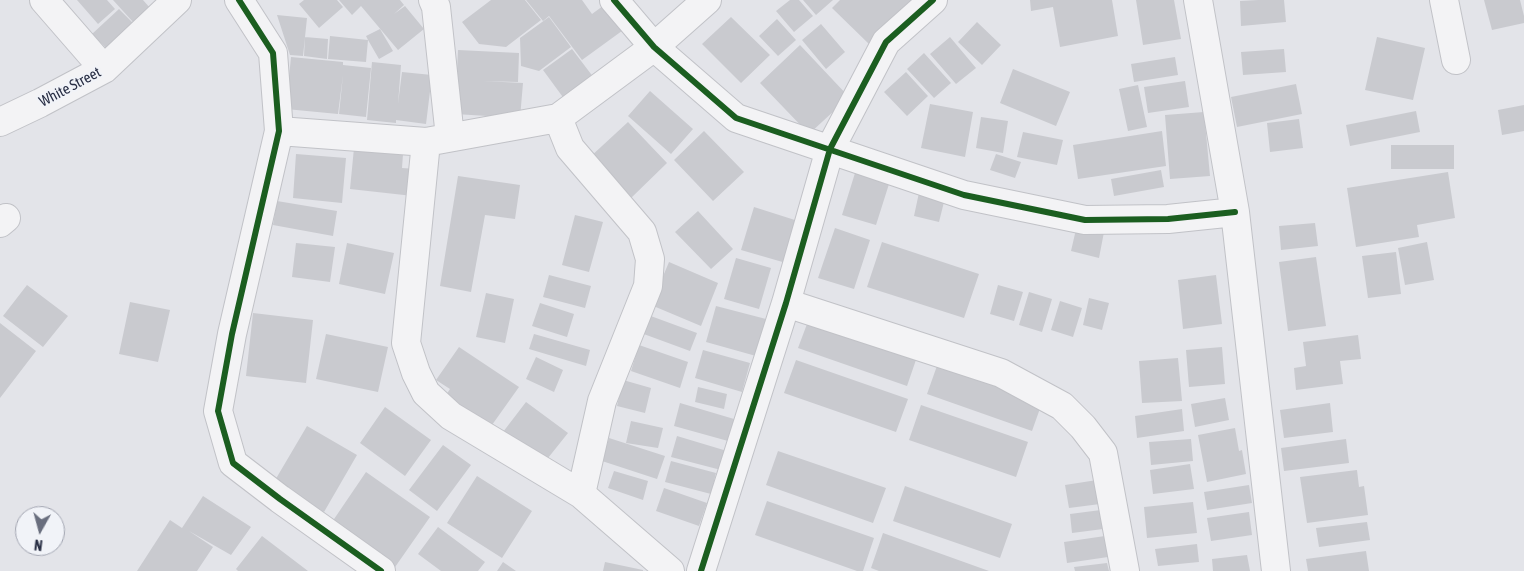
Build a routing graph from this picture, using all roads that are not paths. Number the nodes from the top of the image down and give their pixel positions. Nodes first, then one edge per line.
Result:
1 (44, 0) edge
2 (177, 0) edge
3 (239, 0) edge
4 (433, 0) edge
5 (614, 0) edge
6 (707, 0) edge
7 (934, 0) edge
8 (1198, 0) edge
9 (1444, 0) edge
10 (654, 47) junction
11 (1456, 60) dead end
12 (104, 70) junction
13 (558, 118) junction
14 (0, 122) edge
15 (279, 131) junction
16 (438, 140) junction
17 (830, 149) junction
18 (1235, 212) junction
19 (786, 303) junction
20 (581, 494) junction
21 (381, 571) edge
22 (670, 571) edge
23 (701, 571) edge
24 (1125, 571) edge
25 (1276, 571) edge

1 - 12 street
2 - 12 street, White Street
3 - 15 street
4 - 16 street
5 - 10 street
6 - 10 street
7 - 17 street
8 - 18 street
9 - 11 street
10 - 13 street
10 - 17 street
12 - 14 street, White Street
13 - 16 street
13 - 20 street
15 - 16 street
15 - 21 street
16 - 20 street
17 - 18 street
17 - 19 street
18 - 25 street
19 - 23 street
19 - 24 street
20 - 22 street

